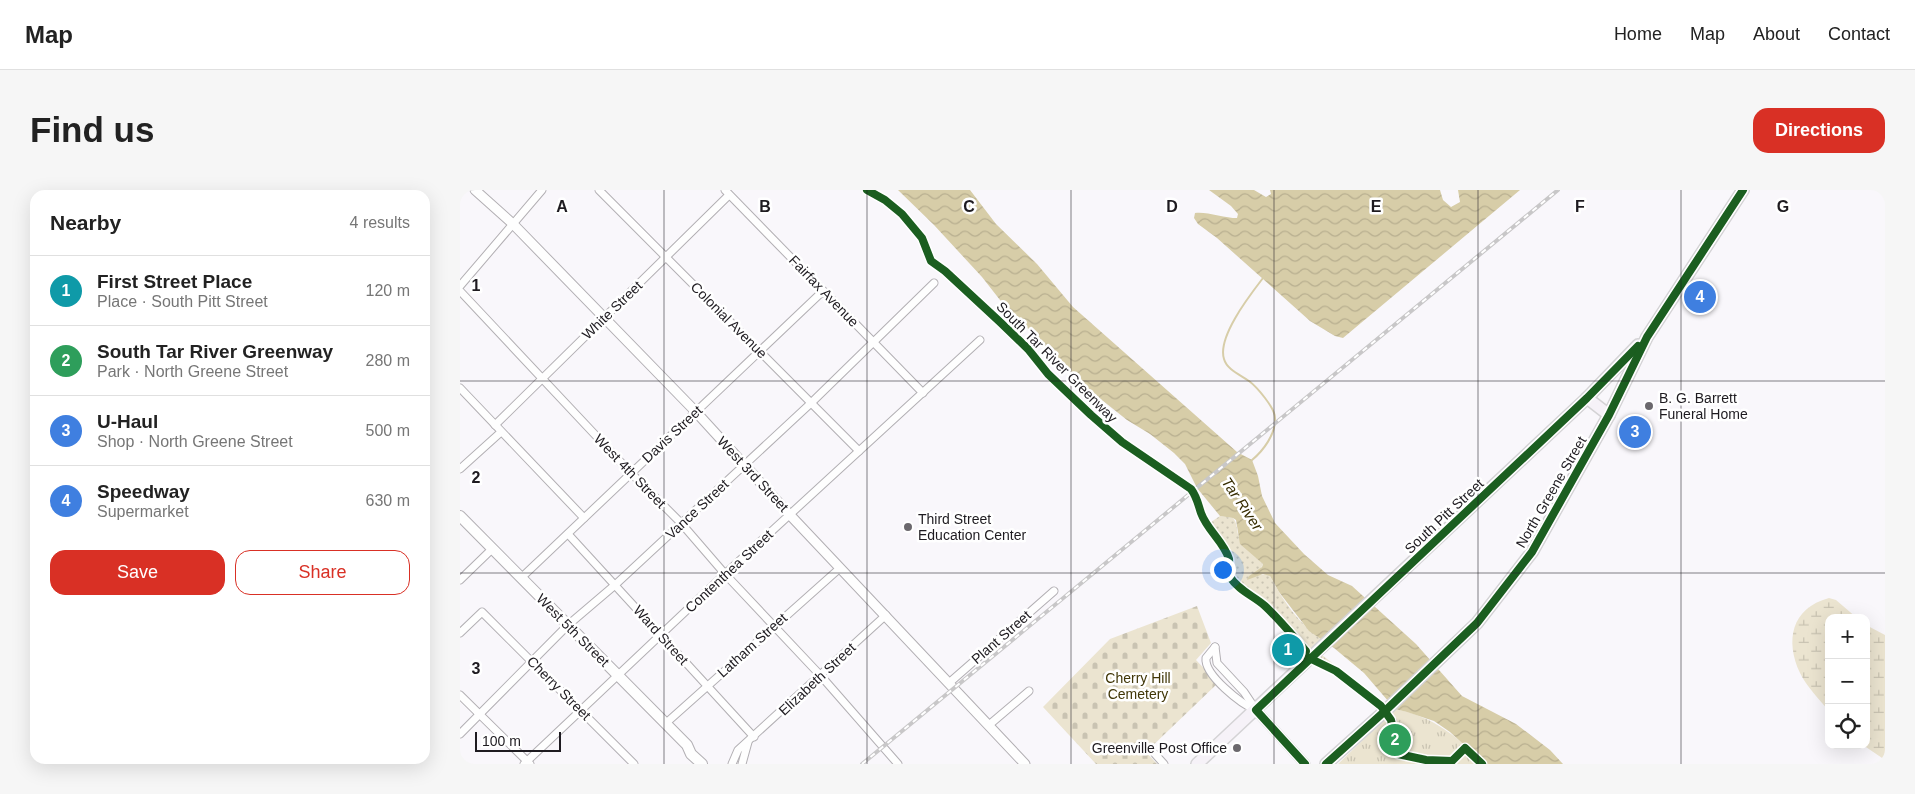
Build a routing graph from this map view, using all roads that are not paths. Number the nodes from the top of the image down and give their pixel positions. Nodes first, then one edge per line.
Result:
1 (475, 190) edge
2 (542, 190) edge
3 (599, 190) edge
4 (1743, 190) edge
5 (727, 192) edge
6 (513, 224) junction
7 (666, 258) junction
8 (934, 284) dead end
9 (460, 286) edge
10 (823, 290) junction
11 (460, 291) edge
12 (604, 318) junction
13 (1646, 337) junction
14 (980, 340) dead end
15 (874, 343) junction
16 (760, 351) junction
17 (542, 378) junction
18 (460, 388) edge
19 (923, 392) junction
20 (1587, 398) junction
21 (810, 404) junction
22 (696, 412) junction
23 (1609, 415) junction
24 (495, 425) junction
25 (501, 432) junction
26 (859, 451) junction
27 (744, 465) junction
28 (460, 469) edge
29 (631, 473) junction
30 (790, 515) junction
31 (460, 516) edge
32 (584, 518) junction
33 (680, 523) junction
34 (568, 534) junction
35 (492, 549) junction
36 (840, 568) junction
37 (725, 574) junction
38 (521, 578) junction
39 (460, 580) edge
40 (615, 585) junction
41 (1054, 591) dead end
42 (886, 615) junction
43 (568, 625) junction
44 (774, 626) junction
45 (460, 633) edge
46 (661, 634) junction
47 (532, 661) junction
48 (1206, 661) junction
49 (1217, 662) junction
50 (618, 675) junction
51 (821, 676) junction
52 (1235, 682) junction
53 (949, 683) junction
54 (707, 686) junction
55 (1228, 690) junction
56 (1029, 691) dead end
57 (460, 695) edge
58 (581, 709) junction
59 (1256, 710) junction
60 (480, 715) junction
61 (666, 724) junction
62 (989, 725) junction
63 (460, 734) edge
64 (751, 739) junction
65 (686, 745) junction
66 (1155, 754) dead end
67 (527, 763) edge
68 (634, 764) edge
69 (702, 764) edge
70 (710, 764) edge
71 (732, 764) edge
72 (742, 764) edge
73 (898, 764) edge
74 (1025, 764) edge
75 (1164, 764) edge
76 (1197, 764) edge
77 (1305, 764) edge
78 (1326, 764) edge

1 - 6 street, West 3rd Street
2 - 6 street
3 - 7 street, Colonial Avenue
4 - 13 main road, North Greene Street
5 - 7 street, White Street
5 - 10 street, Fairfax Avenue
6 - 9 street
6 - 12 street, West 3rd Street
7 - 12 street, White Street
7 - 16 street, Colonial Avenue
8 - 15 street, Vance Street
10 - 15 street, Fairfax Avenue
10 - 16 street, Davis Street
11 - 17 street, West 4th Street
12 - 17 street, White Street
12 - 22 street, West 3rd Street
13 - 20 main road, South Pitt Street
13 - 23 main road, North Greene Street
14 - 19 street, Contenthea Street
15 - 19 street, Fairfax Avenue
15 - 21 street, Vance Street
16 - 21 street, Colonial Avenue
16 - 22 street, Davis Street
17 - 24 street, White Street
17 - 29 street, West 4th Street
18 - 24 street
19 - 26 street, Contenthea Street
20 - 23 main road
20 - 59 main road, South Pitt Street
21 - 26 street, Colonial Avenue
21 - 27 street, Vance Street
22 - 27 street, West 3rd Street
22 - 29 street, Davis Street
23 - 78 main road, North Greene Street
24 - 25 street
25 - 28 street
25 - 32 street
26 - 30 street, Contenthea Street
27 - 30 street, West 3rd Street
27 - 33 street, Vance Street
29 - 32 street, Davis Street
29 - 33 street, West 4th Street
30 - 36 street, West 3rd Street
30 - 37 street, Contenthea Street
31 - 35 main road, West 5th Street
32 - 34 street, Davis Street
33 - 37 street, West 4th Street
33 - 40 street, Vance Street
34 - 38 street, Davis Street
34 - 40 street, Ward Street
35 - 38 main road, West 5th Street
35 - 39 street
36 - 42 street, West 3rd Street
36 - 44 street, Latham Street
37 - 44 street, West 4th Street
37 - 46 street, Contenthea Street
38 - 43 main road, West 5th Street
40 - 43 street, Vance Street
40 - 46 street, Ward Street
41 - 53 street, Plant Street
42 - 51 street, Elizabeth Street
42 - 53 street, West 3rd Street
43 - 47 street, Vance Street
43 - 50 main road, West 5th Street
44 - 51 street, West 4th Street
44 - 54 street, Latham Street
45 - 47 street, Cherry Street
46 - 50 street, Contenthea Street
46 - 54 street, Ward Street
47 - 58 street, Cherry Street
47 - 60 street, Vance Street
48 - 49 street
48 - 49 street
48 - 55 street
49 - 52 street
50 - 58 street, Contenthea Street
50 - 61 main road, West 5th Street
51 - 64 street, Elizabeth Street
51 - 73 street, West 4th Street
52 - 55 street
52 - 59 street
53 - 62 street, West 3rd Street
54 - 61 street, Latham Street
54 - 64 street, Ward Street
55 - 59 street
56 - 62 street
57 - 60 street
58 - 67 street, Contenthea Street
58 - 68 street, Cherry Street
59 - 76 main road, South Pitt Street
59 - 77 street
60 - 63 street, Vance Street
60 - 67 street
61 - 65 main road, West 5th Street
62 - 74 street, West 3rd Street
64 - 71 street, Elizabeth Street
64 - 72 street
65 - 69 main road, West 5th Street
65 - 70 main road, West 5th Street
66 - 75 street

